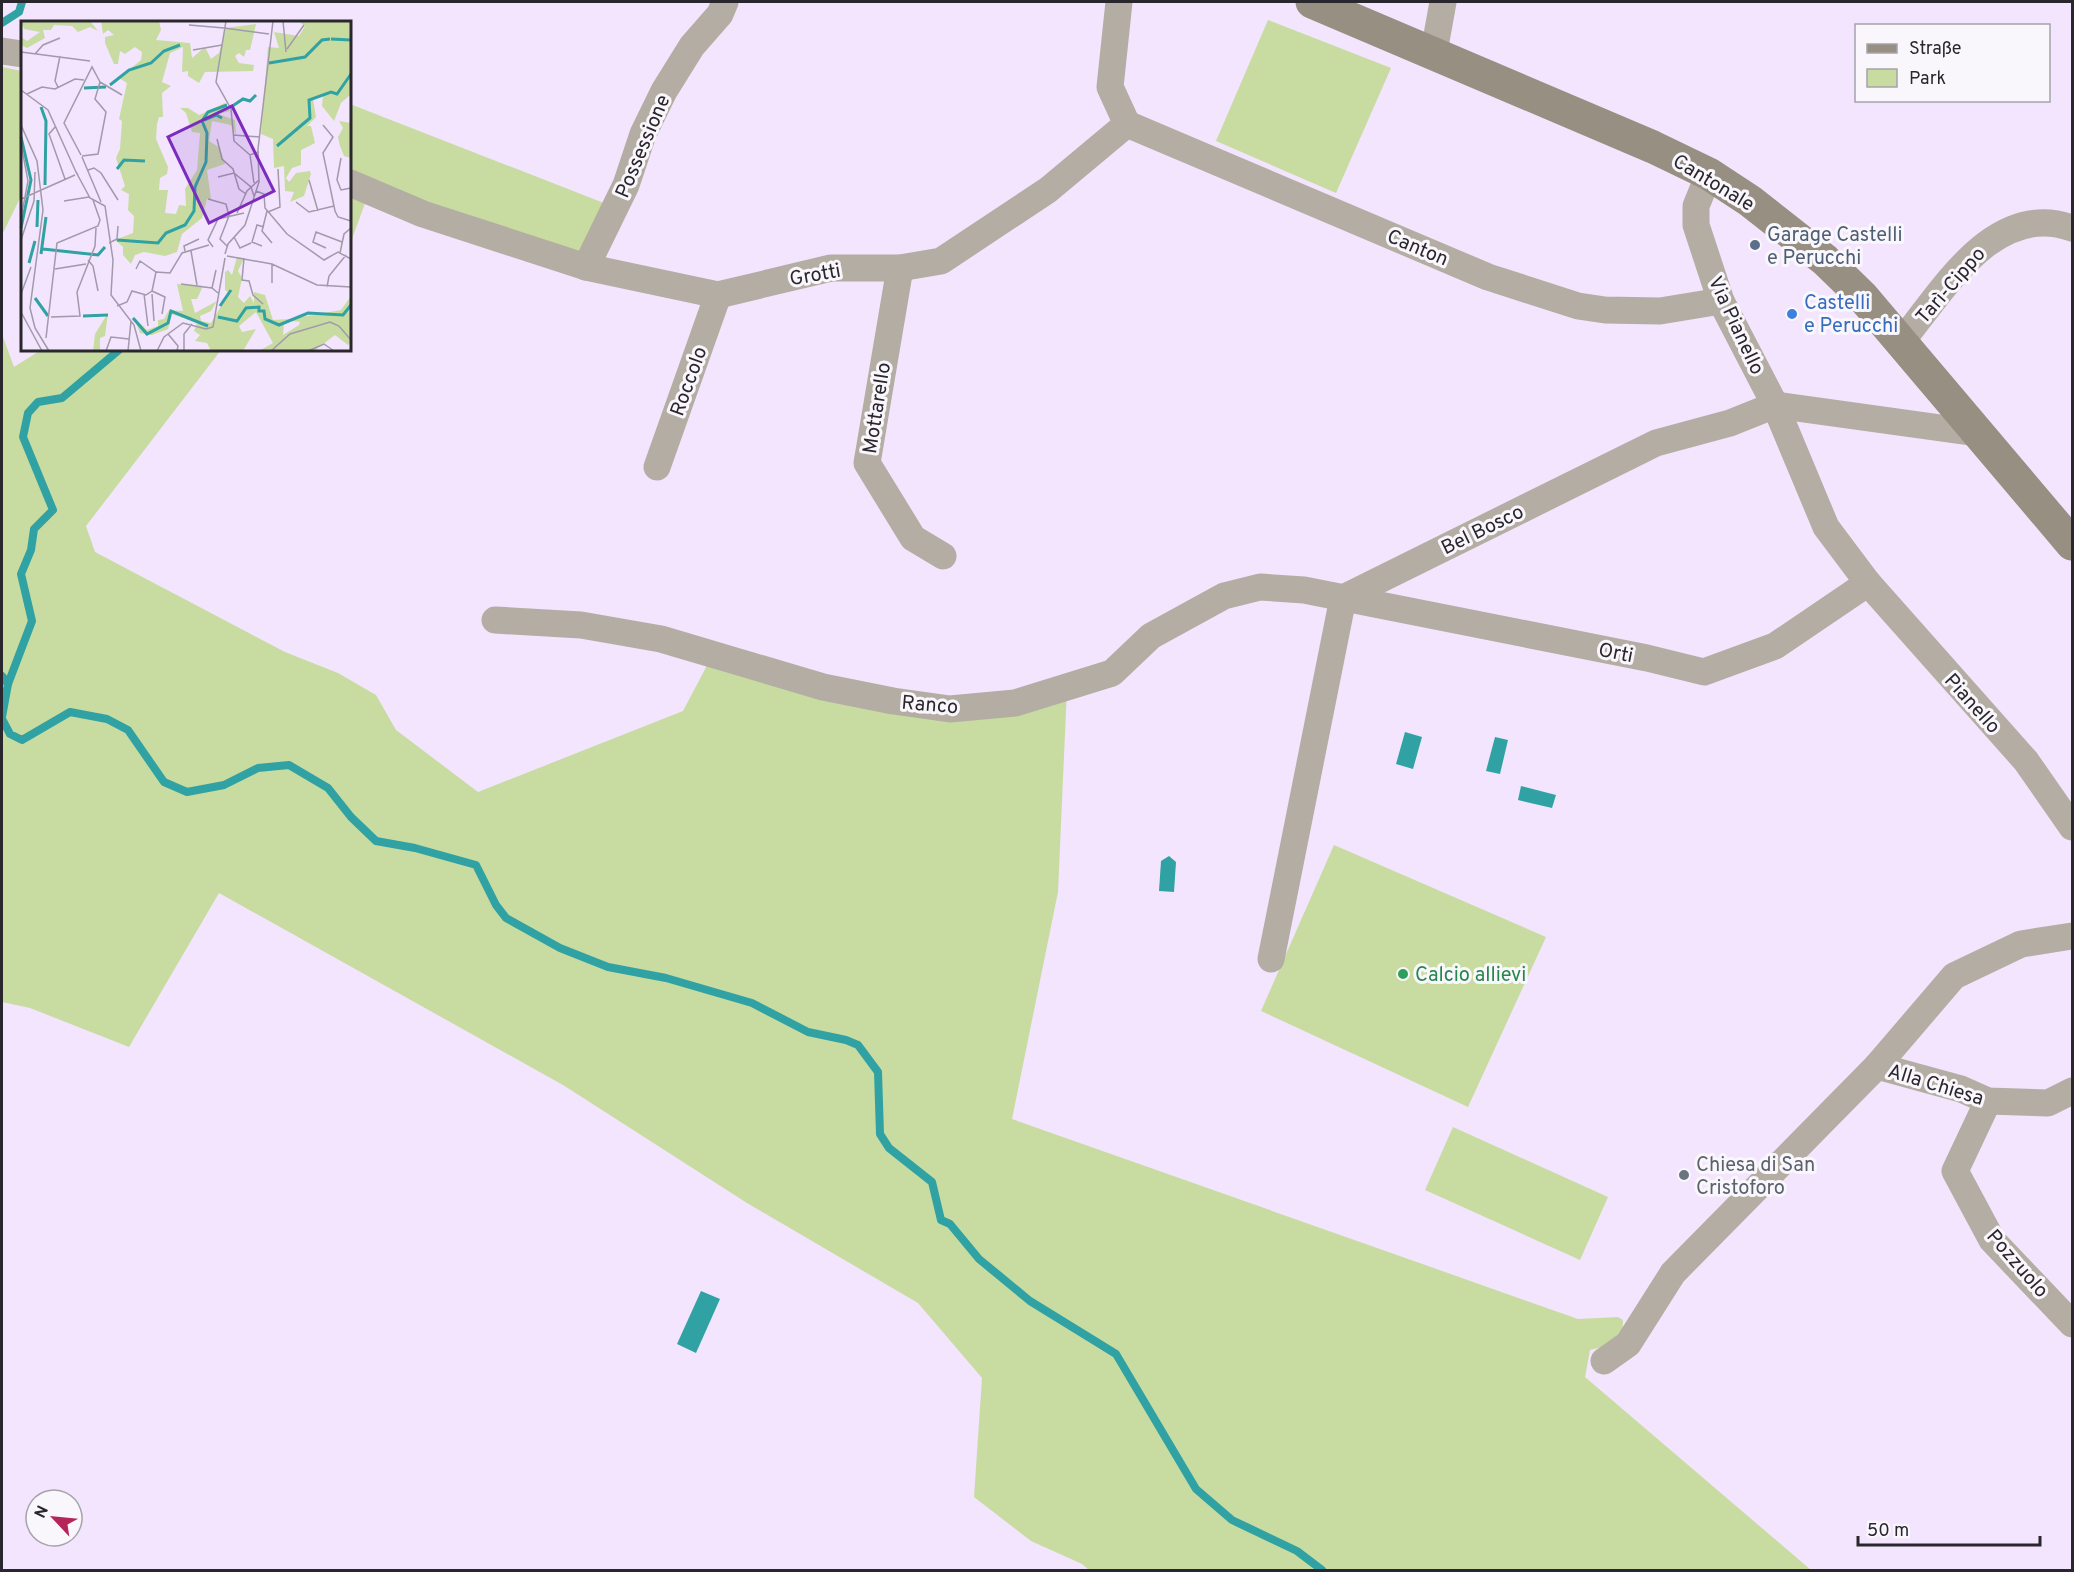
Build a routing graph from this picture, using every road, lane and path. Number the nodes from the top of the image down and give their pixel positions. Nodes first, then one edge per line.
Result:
1 (725, 2) edge
2 (1119, 2) edge
3 (1312, 2) edge
4 (1443, 2) edge
5 (2, 51) edge
6 (1434, 52) junction
7 (21, 54) edge
8 (1127, 124) junction
9 (1709, 174) junction
10 (351, 183) edge
11 (2073, 228) edge
12 (586, 267) junction
13 (900, 268) junction
14 (718, 295) junction
15 (1721, 301) junction
16 (1901, 342) junction
17 (1776, 405) junction
18 (1977, 433) junction
19 (657, 467) dead end
20 (2073, 544) edge
21 (943, 556) dead end
22 (1868, 583) junction
23 (1343, 598) junction
24 (495, 620) dead end
25 (2073, 827) edge
26 (2073, 936) edge
27 (1271, 959) dead end
28 (1876, 1066) junction
29 (2073, 1091) edge
30 (1988, 1101) junction
31 (2073, 1324) edge
32 (1604, 1361) dead end

1 - 12 street, Possessione
2 - 8 street
3 - 6 street, Cantonale
4 - 6 street
5 - 7 street
6 - 9 street, Cantonale
8 - 13 street, Grotti
8 - 15 street, Canton
9 - 15 street, Via Pianello
9 - 16 street, Cantonale
10 - 12 street, Grotti
11 - 16 street, Tarì-Cippo
12 - 14 street, Grotti
13 - 14 street, Grotti
13 - 21 street, Mottarello
14 - 19 street, Roccolo
15 - 17 street, Via Pianello
16 - 18 street, Cantonale
17 - 18 street, Bel Bosco
17 - 22 street, Via Pianello
17 - 23 street, Bel Bosco
18 - 20 street, Cantonale
22 - 23 street, Orti
22 - 25 street, Pianello
23 - 24 street, Ranco
23 - 27 street
26 - 28 street
28 - 30 street, Alla Chiesa
28 - 32 street, Alla Chiesa
29 - 30 street, Alla Chiesa
30 - 31 street, Pozzuolo

